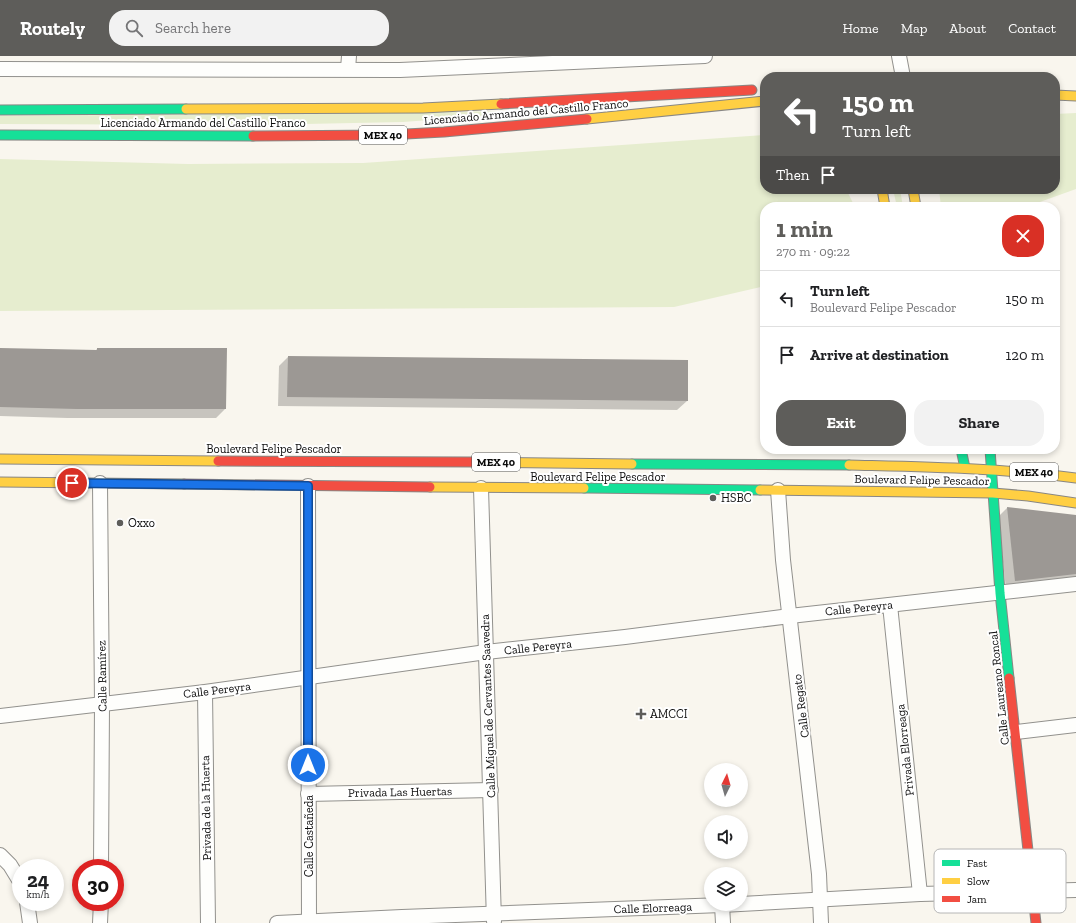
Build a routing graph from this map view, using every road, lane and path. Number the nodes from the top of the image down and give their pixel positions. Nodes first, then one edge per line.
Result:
1 (705, 56) edge
2 (899, 56) edge
3 (491, 60) edge
4 (349, 63) edge
5 (400, 63) edge
6 (0, 69) edge
7 (902, 72) edge
8 (759, 90) dead end
9 (1060, 95) edge
10 (1076, 96) edge
11 (760, 102) edge
12 (0, 110) edge
13 (0, 135) edge
14 (962, 454) edge
15 (990, 454) edge
16 (0, 459) edge
17 (115, 459) junction
18 (965, 468) junction
19 (992, 469) junction
20 (102, 477) junction
21 (1076, 478) edge
22 (0, 482) edge
23 (308, 486) junction
24 (481, 488) junction
25 (778, 490) junction
26 (993, 493) junction
27 (1076, 503) edge
28 (1076, 584) edge
29 (1000, 592) junction
30 (890, 605) junction
31 (790, 616) junction
32 (486, 652) junction
33 (308, 678) junction
34 (205, 692) junction
35 (102, 704) junction
36 (0, 716) edge
37 (1076, 725) edge
38 (1016, 732) junction
39 (491, 790) junction
40 (308, 794) junction
41 (1028, 849) edge
42 (0, 855) edge
43 (101, 859) edge
44 (12, 868) edge
45 (1066, 890) edge
46 (1076, 890) edge
47 (920, 894) junction
48 (934, 894) edge
49 (821, 899) junction
50 (748, 903) edge
51 (704, 906) edge
52 (28, 911) edge
53 (101, 911) edge
54 (722, 911) edge
55 (1035, 913) edge
56 (494, 918) edge
57 (402, 920) edge
58 (309, 922) edge
59 (30, 923) edge
60 (100, 923) edge
61 (208, 923) edge
62 (277, 923) edge
63 (723, 923) edge
64 (821, 923) edge
65 (1036, 923) edge

1 - 3 street
2 - 7 street
3 - 5 street
4 - 5 street
4 - 6 street
8 - 12 main road, Licenciado Armando del Castillo Franco
9 - 10 main road
11 - 13 main road, Licenciado Armando del Castillo Franco / MEX 40
14 - 18 main road
15 - 19 main road, Calle Laureano Roncal
16 - 17 main road, Boulevard Felipe Pescador / MEX 40
17 - 18 main road, Boulevard Felipe Pescador / MEX 40
17 - 20 main road
18 - 19 main road, Boulevard Felipe Pescador / MEX 40
19 - 21 main road, Boulevard Felipe Pescador / MEX 40
19 - 26 main road, Calle Laureano Roncal
20 - 22 main road, Boulevard Felipe Pescador / MEX 40
20 - 23 main road, Boulevard Felipe Pescador / MEX 40
20 - 35 street, Calle Ramírez
23 - 24 main road, Boulevard Felipe Pescador / MEX 40
23 - 33 street, Calle Castañeda
24 - 25 main road, Boulevard Felipe Pescador / MEX 40
24 - 32 street, Calle Miguel de Cervantes Saavedra
25 - 26 main road, Boulevard Felipe Pescador / MEX 40
25 - 31 street, Calle Regato
26 - 27 main road, Boulevard Felipe Pescador / MEX 40
26 - 29 main road, Calle Laureano Roncal
28 - 29 street, Calle Pereyra
29 - 30 street, Calle Pereyra
29 - 38 main road, Calle Laureano Roncal
30 - 31 street, Calle Pereyra
30 - 47 street, Privada Elorreaga
31 - 32 street, Calle Pereyra
31 - 49 street, Calle Regato
32 - 33 street, Calle Pereyra
32 - 39 street, Calle Miguel de Cervantes Saavedra
33 - 34 street, Calle Pereyra
33 - 40 street, Calle Castañeda
34 - 35 street, Calle Pereyra
34 - 61 street, Privada de la Huerta
35 - 36 street, Calle Pereyra
35 - 43 street, Calle Ramírez
37 - 38 street
38 - 41 main road, Calle Laureano Roncal
39 - 40 street, Privada Las Huertas
39 - 56 street, Calle Miguel de Cervantes Saavedra
40 - 58 street, Calle Castañeda
42 - 44 street
45 - 46 street, Calle Elorreaga
47 - 48 street, Calle Elorreaga
47 - 49 street, Calle Elorreaga
49 - 50 street, Calle Elorreaga
49 - 64 street, Calle Regato
51 - 56 street, Calle Elorreaga
52 - 59 street
53 - 60 street
54 - 63 street
55 - 65 main road, Calle Laureano Roncal
56 - 57 street, Calle Elorreaga
57 - 58 street, Calle Elorreaga
58 - 62 street, Calle Elorreaga

